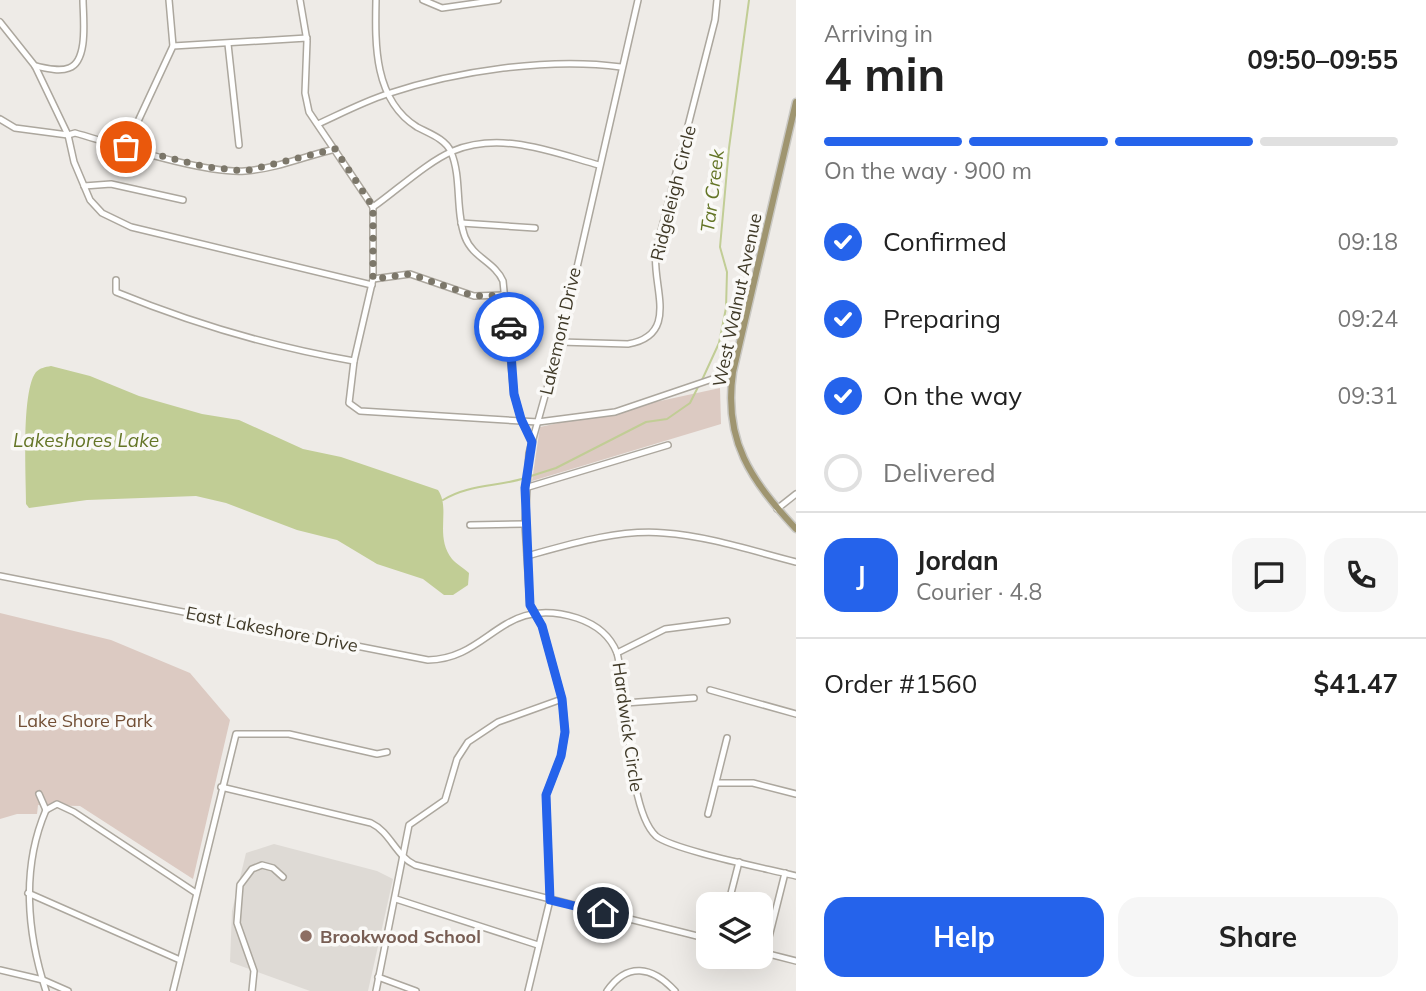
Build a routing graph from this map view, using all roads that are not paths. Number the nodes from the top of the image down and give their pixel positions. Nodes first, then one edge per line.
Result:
1 (83, 0) edge
2 (169, 0) edge
3 (300, 0) edge
4 (376, 0) edge
5 (423, 0) edge
6 (493, 0) edge
7 (638, 0) edge
8 (717, 0) edge
9 (0, 22) edge
10 (307, 38) junction
11 (228, 44) junction
12 (173, 46) junction
13 (35, 66) junction
14 (621, 67) junction
15 (386, 94) junction
16 (796, 102) edge
17 (795, 112) edge
18 (0, 119) edge
19 (318, 124) junction
20 (68, 135) junction
21 (239, 145) dead end
22 (126, 147) junction
23 (335, 149) junction
24 (451, 152) junction
25 (599, 164) junction
26 (84, 186) junction
27 (183, 200) dead end
28 (373, 207) junction
29 (461, 223) junction
30 (535, 228) dead end
31 (116, 280) dead end
32 (372, 282) junction
33 (504, 295) junction
34 (560, 342) junction
35 (354, 361) junction
36 (733, 372) junction
37 (521, 419) junction
38 (538, 422) junction
39 (532, 442) junction
40 (667, 445) dead end
41 (525, 488) junction
42 (796, 494) edge
43 (777, 509) junction
44 (526, 524) junction
45 (470, 526) dead end
46 (796, 529) edge
47 (527, 556) junction
48 (796, 562) edge
49 (0, 576) edge
50 (532, 612) junction
51 (727, 621) dead end
52 (617, 653) junction
53 (710, 690) dead end
54 (694, 698) dead end
55 (562, 699) junction
56 (625, 703) junction
57 (796, 714) edge
58 (727, 738) dead end
59 (387, 752) dead end
60 (717, 783) junction
61 (221, 787) junction
62 (39, 794) dead end
63 (796, 794) edge
64 (46, 810) junction
65 (708, 814) dead end
66 (401, 856) junction
67 (739, 862) junction
68 (785, 873) junction
69 (796, 876) edge
70 (283, 877) dead end
71 (731, 892) edge
72 (29, 893) junction
73 (196, 893) junction
74 (396, 899) junction
75 (550, 900) junction
76 (773, 916) edge
77 (696, 936) edge
78 (538, 945) junction
79 (773, 955) edge
80 (180, 960) junction
81 (796, 961) edge
82 (0, 970) edge
83 (378, 977) junction
84 (43, 980) junction
85 (46, 991) edge
86 (68, 991) edge
87 (173, 991) edge
88 (252, 991) edge
89 (376, 991) edge
90 (416, 991) edge
91 (528, 991) edge
92 (607, 991) edge
93 (675, 991) edge

1 - 13 street
2 - 12 street
3 - 10 street
4 - 15 street
5 - 6 street
7 - 14 street, Lakemont Drive
8 - 34 street, Ridgeleigh Circle
9 - 13 street
10 - 11 street
10 - 19 street
11 - 12 street
11 - 21 street
12 - 22 street
13 - 20 street
14 - 15 street
14 - 25 street, Lakemont Drive
15 - 19 street
15 - 24 street
16 - 17 main road, West Walnut Avenue
17 - 36 main road, West Walnut Avenue
18 - 20 street
19 - 23 street
20 - 22 street
20 - 26 street
22 - 23 street
23 - 28 street
24 - 25 street
24 - 28 street
24 - 29 street
25 - 34 street, Lakemont Drive
26 - 27 street
26 - 32 street
28 - 32 street
29 - 30 street
29 - 33 street
31 - 35 street
32 - 33 street
32 - 35 street
33 - 37 street
34 - 38 street, Lakemont Drive
35 - 37 street
36 - 38 street
36 - 43 main road, West Walnut Avenue
37 - 38 street
37 - 39 street
38 - 39 street, Lakemont Drive
39 - 41 street, Lakemont Drive
40 - 41 street
41 - 44 street, Lakemont Drive
42 - 43 street
43 - 46 main road, West Walnut Avenue
44 - 45 street
44 - 47 street, Lakemont Drive
47 - 48 street
47 - 50 street, Lakemont Drive
49 - 50 street, East Lakeshore Drive
50 - 52 street, Hardwick Circle
50 - 55 street, Lakemont Drive
51 - 52 street
52 - 56 street, Hardwick Circle
53 - 57 street
54 - 56 street
55 - 66 street
55 - 75 street, Lakemont Drive
56 - 67 street, Hardwick Circle
58 - 60 street
59 - 61 street
60 - 63 street
60 - 65 street
61 - 66 street
61 - 73 street
62 - 64 street
64 - 72 street
64 - 73 street
66 - 74 street
66 - 75 street
67 - 68 street, Hardwick Circle
67 - 71 street
68 - 69 street, Hardwick Circle
68 - 76 street
70 - 88 street
72 - 80 street
72 - 84 street
73 - 80 street
74 - 78 street
74 - 83 street
75 - 77 street
75 - 78 street, Lakemont Drive
78 - 91 street, Lakemont Drive
79 - 81 street
80 - 87 street
82 - 84 street
83 - 89 street
83 - 90 street
84 - 85 street
84 - 86 street
92 - 93 street

